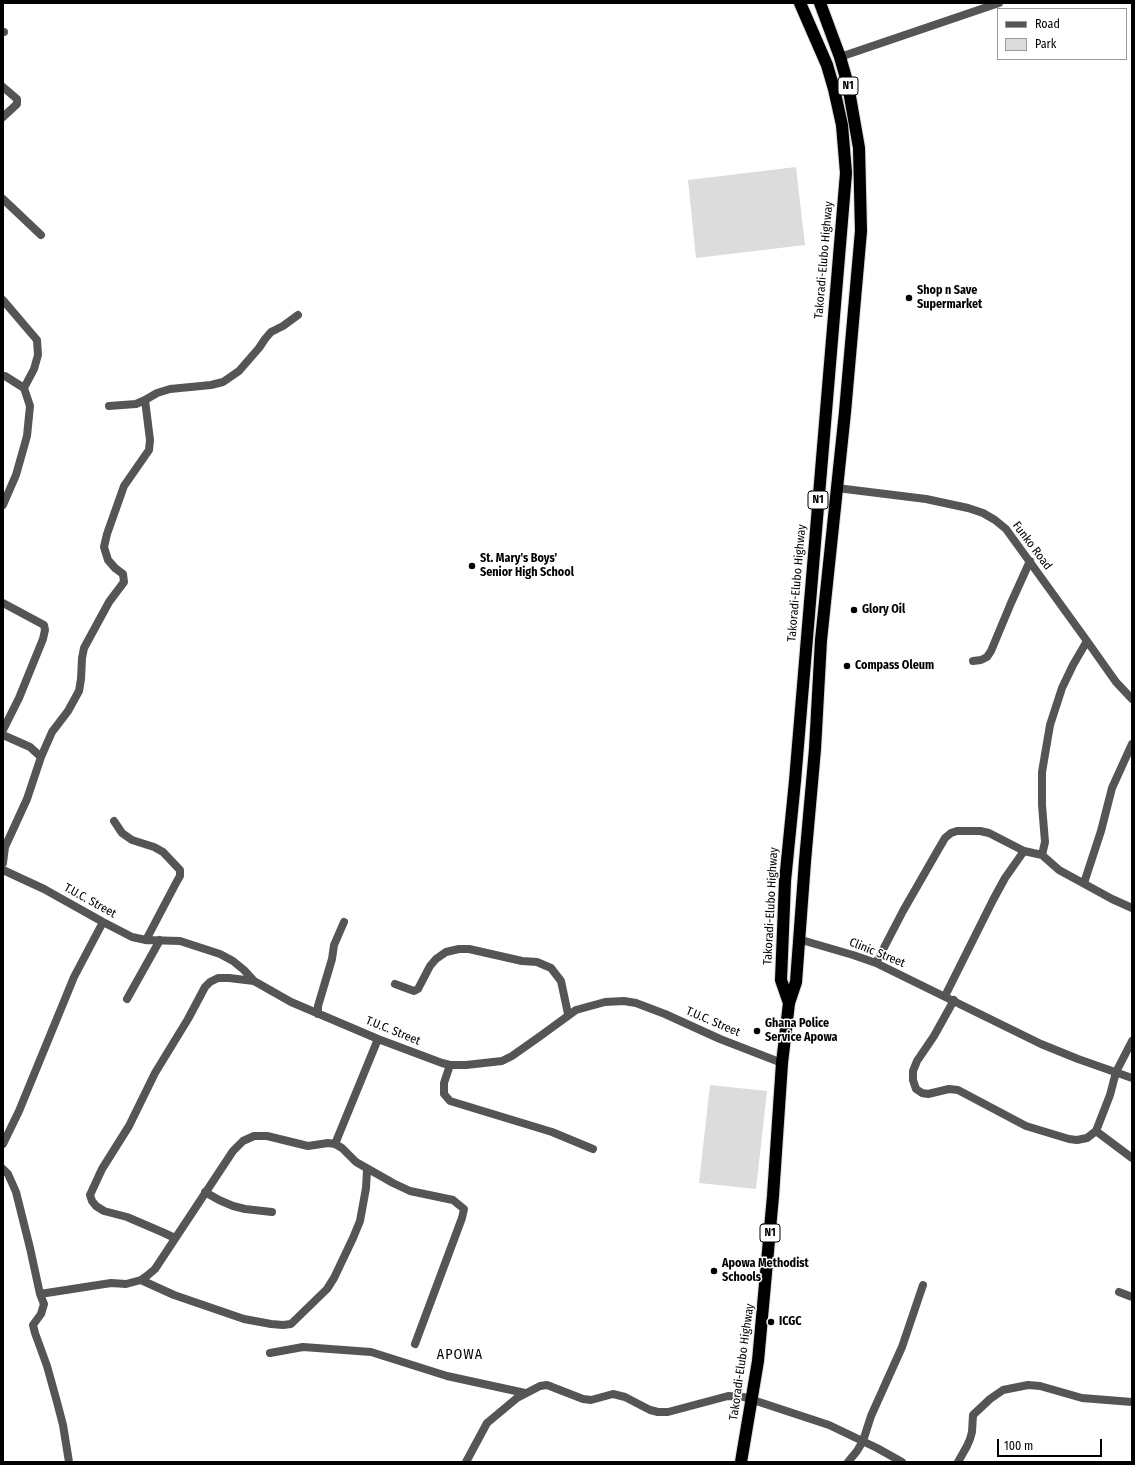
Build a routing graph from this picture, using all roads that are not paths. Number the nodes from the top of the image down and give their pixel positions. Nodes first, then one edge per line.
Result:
1 (800, 3) edge
2 (820, 3) edge
3 (1000, 3) edge
4 (840, 57) junction
5 (3, 87) edge
6 (3, 117) edge
7 (3, 199) edge
8 (41, 235) dead end
9 (3, 300) edge
10 (298, 315) dead end
11 (3, 376) edge
12 (24, 388) junction
13 (145, 400) junction
14 (109, 406) dead end
15 (837, 488) junction
16 (3, 505) edge
17 (1030, 562) junction
18 (3, 603) edge
19 (1088, 641) junction
20 (973, 661) dead end
21 (1132, 699) edge
22 (3, 730) edge
23 (3, 735) edge
24 (1132, 744) edge
25 (41, 757) junction
26 (114, 821) dead end
27 (4, 847) edge
28 (1024, 851) junction
29 (1042, 855) junction
30 (3, 863) edge
31 (3, 870) edge
32 (1084, 883) junction
33 (1132, 908) edge
34 (103, 922) junction
35 (344, 922) dead end
36 (798, 939) junction
37 (146, 940) junction
38 (160, 940) junction
39 (876, 964) junction
40 (254, 981) junction
41 (395, 984) dead end
42 (945, 996) junction
43 (127, 999) dead end
44 (954, 1000) junction
45 (789, 1003) junction
46 (318, 1014) junction
47 (568, 1014) junction
48 (378, 1039) junction
49 (1132, 1041) edge
50 (782, 1063) junction
51 (450, 1065) junction
52 (1116, 1072) junction
53 (1132, 1078) edge
54 (1096, 1131) junction
55 (3, 1144) edge
56 (335, 1144) junction
57 (593, 1149) dead end
58 (1132, 1158) edge
59 (3, 1169) edge
60 (368, 1170) junction
61 (205, 1192) junction
62 (272, 1212) dead end
63 (175, 1238) junction
64 (141, 1280) junction
65 (923, 1285) dead end
66 (1119, 1292) dead end
67 (40, 1294) junction
68 (1132, 1297) edge
69 (414, 1344) dead end
70 (270, 1353) dead end
71 (525, 1393) junction
72 (752, 1400) junction
73 (1132, 1402) edge
74 (863, 1440) junction
75 (69, 1462) edge
76 (466, 1462) edge
77 (741, 1462) edge
78 (848, 1462) edge
79 (902, 1462) edge
80 (958, 1462) edge

1 - 45 highway, Takoradi-Elubo Highway / N1
2 - 4 highway, Takoradi-Elubo Highway / N1
3 - 4 street
4 - 15 highway, Takoradi-Elubo Highway / N1
5 - 6 street
7 - 8 street
9 - 12 street
10 - 13 street
11 - 12 street
12 - 16 street
13 - 14 street
13 - 25 street
15 - 17 street, Funko Road
15 - 36 highway, Takoradi-Elubo Highway / N1
17 - 19 street, Funko Road
17 - 20 street
18 - 22 street
19 - 21 street, Funko Road
19 - 29 street
23 - 25 street
24 - 32 street
25 - 27 street
26 - 37 street
27 - 30 street
28 - 29 street
28 - 39 street
28 - 42 street
29 - 32 street
31 - 34 street, T.U.C. Street
32 - 33 street
34 - 37 street, T.U.C. Street
34 - 55 street
35 - 46 street
36 - 39 street, Clinic Street
36 - 45 highway, Takoradi-Elubo Highway / N1
37 - 38 street, T.U.C. Street
38 - 40 street, T.U.C. Street
38 - 43 street
39 - 42 street, Clinic Street
40 - 46 street, T.U.C. Street
40 - 63 street
41 - 47 street
42 - 44 street, Clinic Street
44 - 52 street, Clinic Street
44 - 54 street
45 - 50 highway, Takoradi-Elubo Highway / N1
46 - 48 street, T.U.C. Street
47 - 50 street, T.U.C. Street
47 - 51 street, T.U.C. Street
48 - 51 street, T.U.C. Street
48 - 56 street
49 - 52 street
50 - 72 highway, Takoradi-Elubo Highway / N1
51 - 57 street
52 - 53 street, Clinic Street
52 - 54 street
54 - 58 street
56 - 60 street
56 - 61 street
59 - 67 street
60 - 64 street
60 - 69 street
61 - 62 street
61 - 63 street
63 - 64 street
64 - 67 street
65 - 74 street
66 - 68 street
67 - 75 street
70 - 71 street
71 - 72 street
71 - 76 street
72 - 74 street
72 - 77 highway, Takoradi-Elubo Highway / N1
73 - 80 street
74 - 78 street
74 - 79 street

